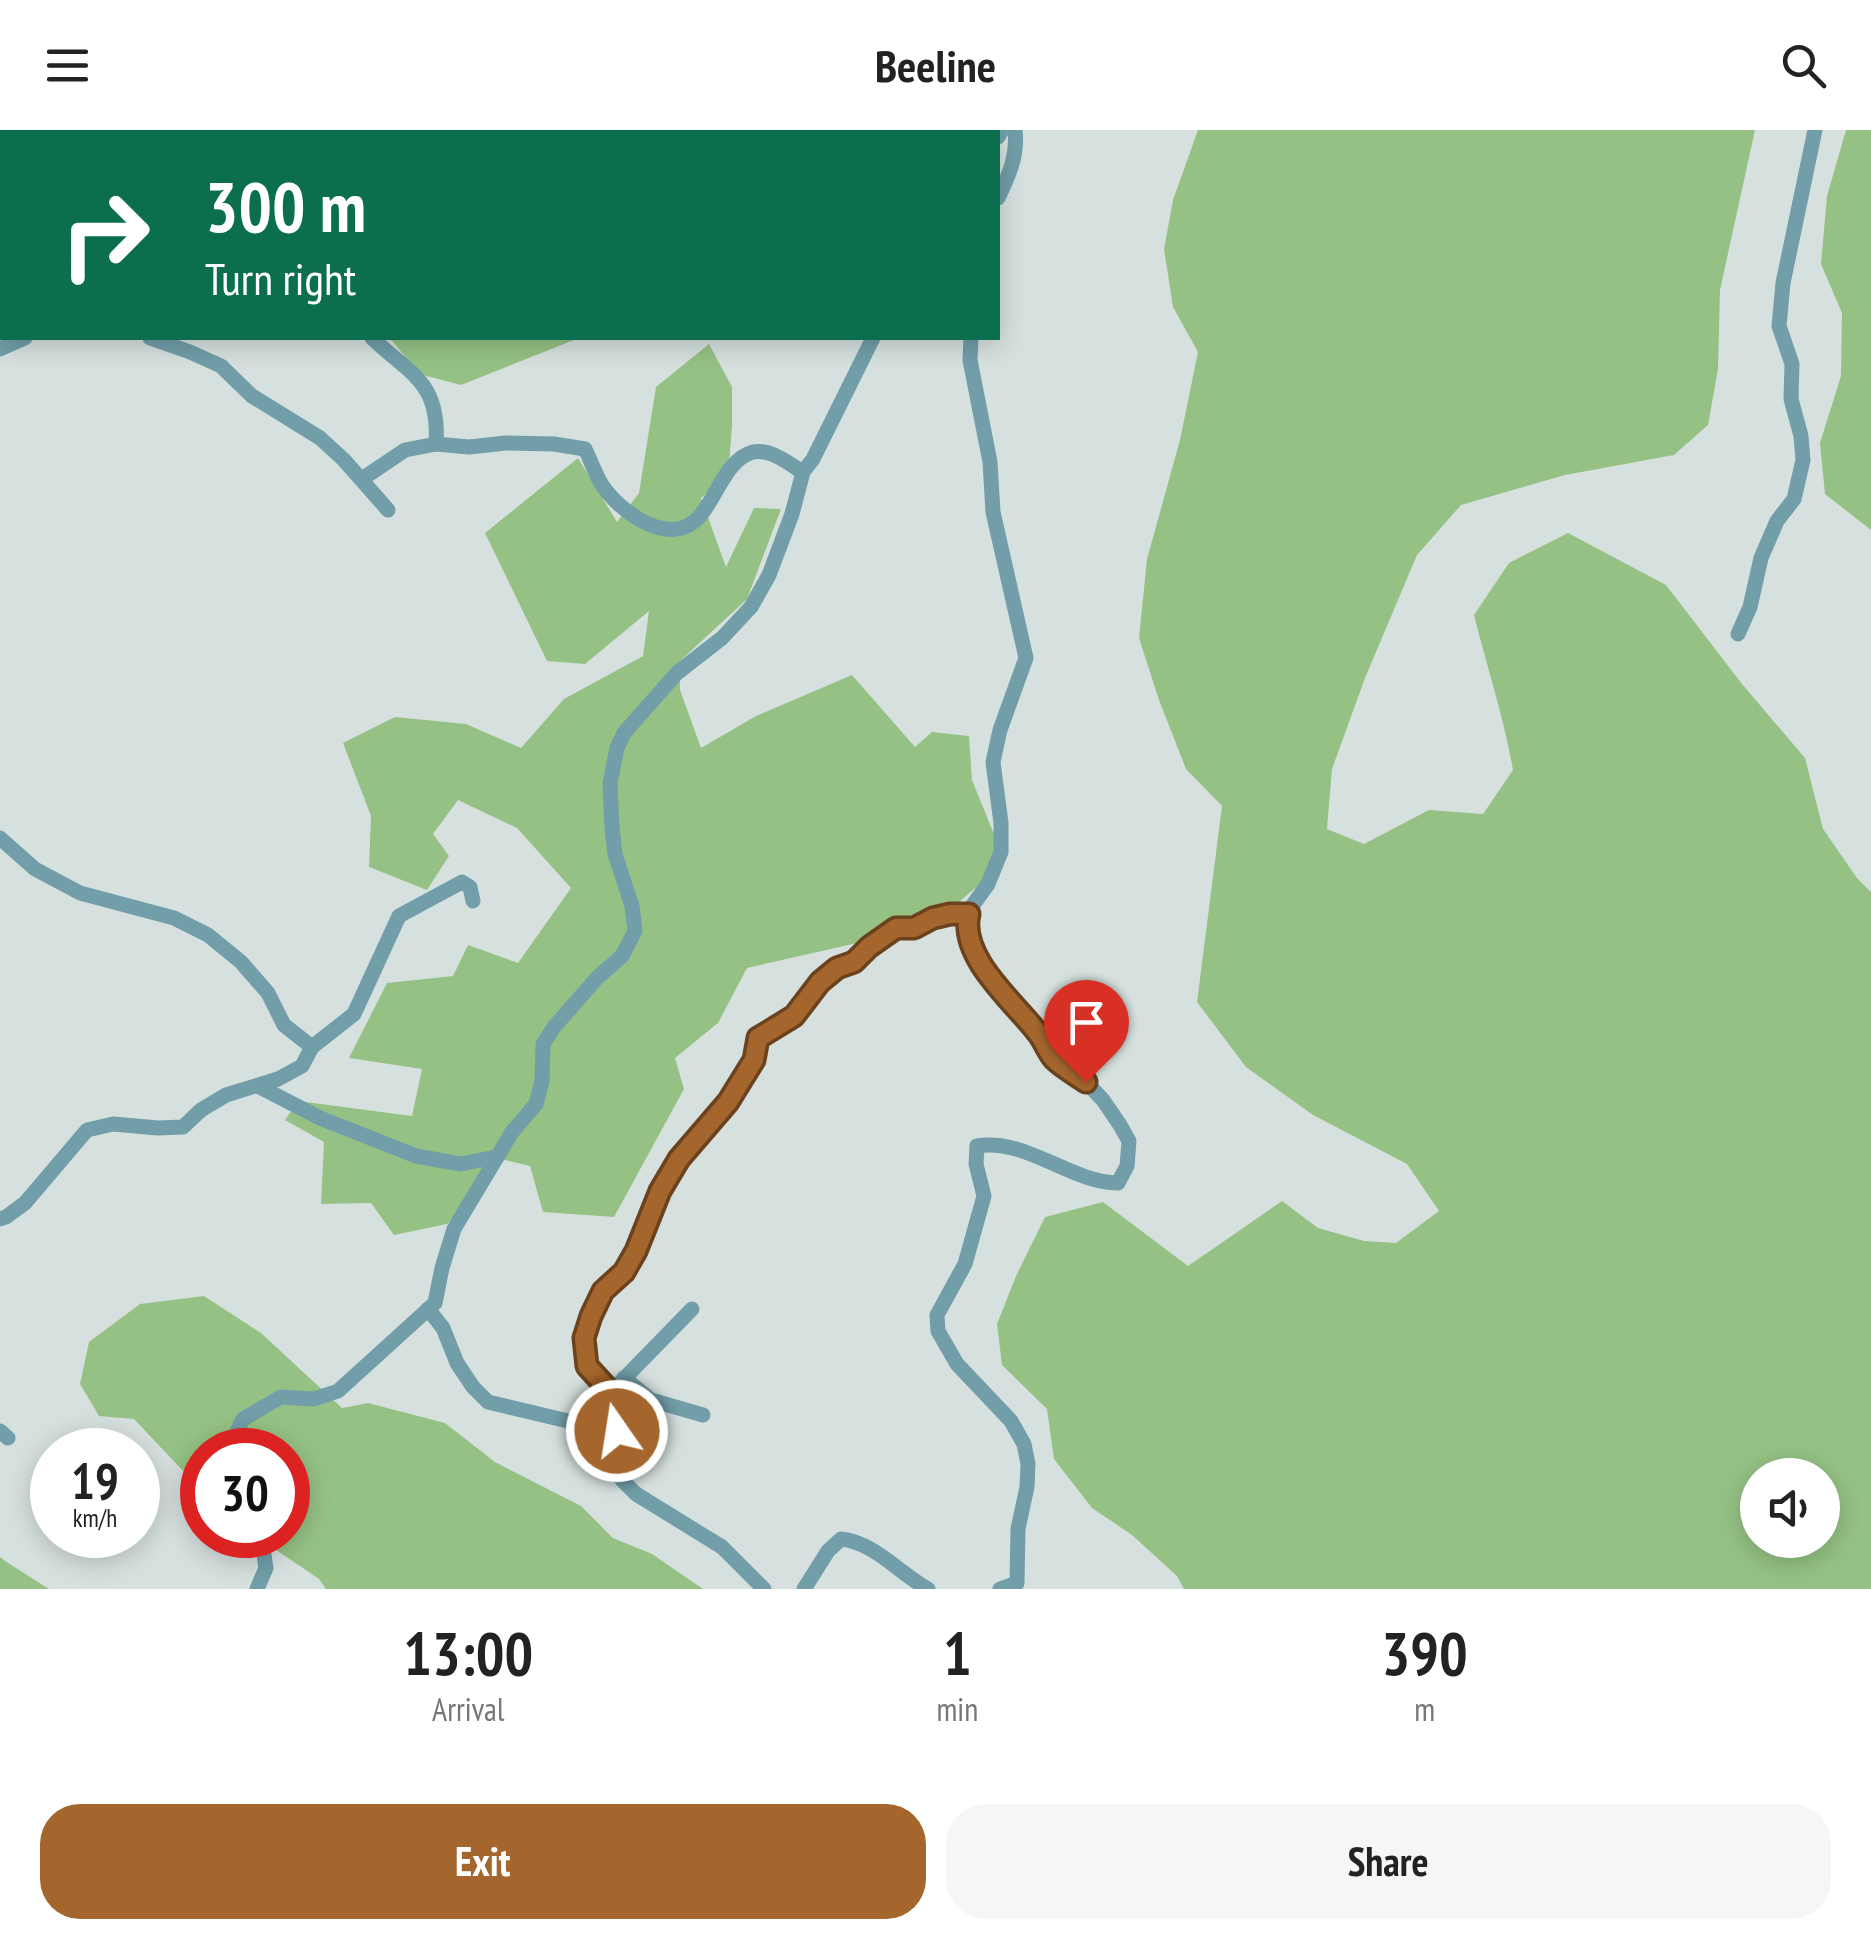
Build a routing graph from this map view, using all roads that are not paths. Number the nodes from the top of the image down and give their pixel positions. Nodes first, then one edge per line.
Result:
1 (1015, 130) edge
2 (1815, 130) edge
3 (1000, 194) edge
4 (156, 340) edge
5 (374, 340) edge
6 (872, 340) edge
7 (971, 340) edge
8 (436, 444) junction
9 (803, 472) junction
10 (362, 478) junction
11 (388, 510) dead end
12 (1738, 634) dead end
13 (0, 838) edge
14 (473, 901) dead end
15 (969, 914) junction
16 (312, 1047) junction
17 (258, 1086) junction
18 (496, 1157) junction
19 (0, 1218) edge
20 (428, 1308) junction
21 (692, 1309) dead end
22 (624, 1378) junction
23 (611, 1392) junction
24 (703, 1415) dead end
25 (239, 1428) edge
26 (605, 1442) junction
27 (264, 1558) edge
28 (257, 1589) edge
29 (764, 1589) edge
30 (804, 1589) edge
31 (928, 1589) edge
32 (1000, 1589) edge

1 - 3 street
2 - 12 street
4 - 10 street
5 - 8 street
6 - 9 street
7 - 15 street
8 - 9 street
8 - 10 street
9 - 18 street
10 - 11 street
13 - 16 street
14 - 16 street
15 - 23 street
15 - 32 street
16 - 17 street
17 - 18 street
17 - 19 street
18 - 20 street
20 - 25 street
20 - 26 street
21 - 22 street
22 - 23 street
22 - 24 street
23 - 26 street
26 - 29 street
27 - 28 street
30 - 31 street

